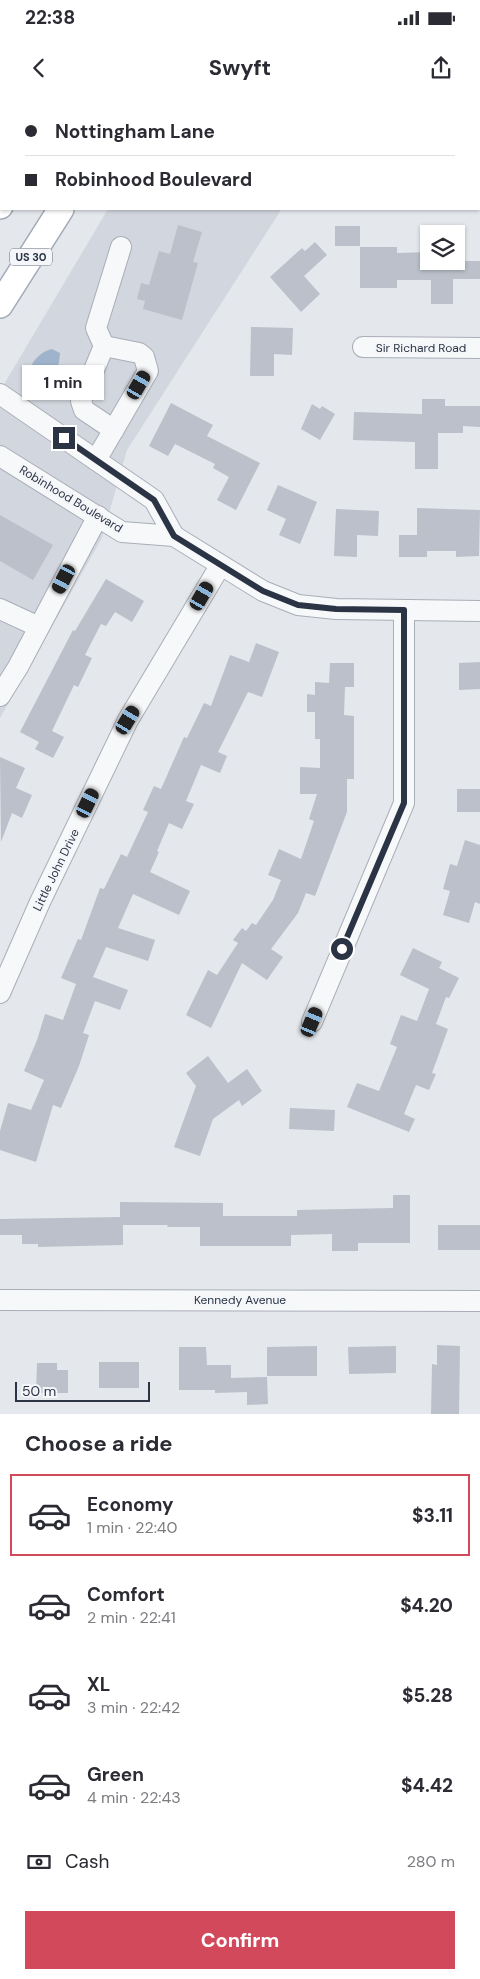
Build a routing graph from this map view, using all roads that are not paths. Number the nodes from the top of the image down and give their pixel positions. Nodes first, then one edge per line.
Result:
1 (60, 210) edge
2 (121, 247) dead end
3 (0, 305) edge
4 (104, 346) junction
5 (363, 347) dead end
6 (480, 348) edge
7 (0, 394) edge
8 (114, 430) junction
9 (0, 456) edge
10 (96, 460) junction
11 (98, 516) junction
12 (174, 536) junction
13 (220, 566) junction
14 (0, 609) edge
15 (404, 610) junction
16 (480, 611) edge
17 (39, 627) junction
18 (3, 683) edge
19 (0, 993) edge
20 (312, 1022) dead end
21 (0, 1300) edge
22 (480, 1301) edge

1 - 3 main road, US 30
2 - 4 street
4 - 8 street
4 - 8 street
5 - 6 street, Sir Richard Road
7 - 10 street, Robinhood Boulevard
8 - 10 street
9 - 11 street, Robinhood Boulevard
10 - 12 street, Robinhood Boulevard
11 - 12 street, Robinhood Boulevard
11 - 17 street
12 - 13 street, Robinhood Boulevard
13 - 15 street, Robinhood Boulevard
13 - 19 street, Little John Drive
14 - 17 street
15 - 16 street, Robinhood Boulevard
15 - 20 street
17 - 18 street
21 - 22 street, Kennedy Avenue

